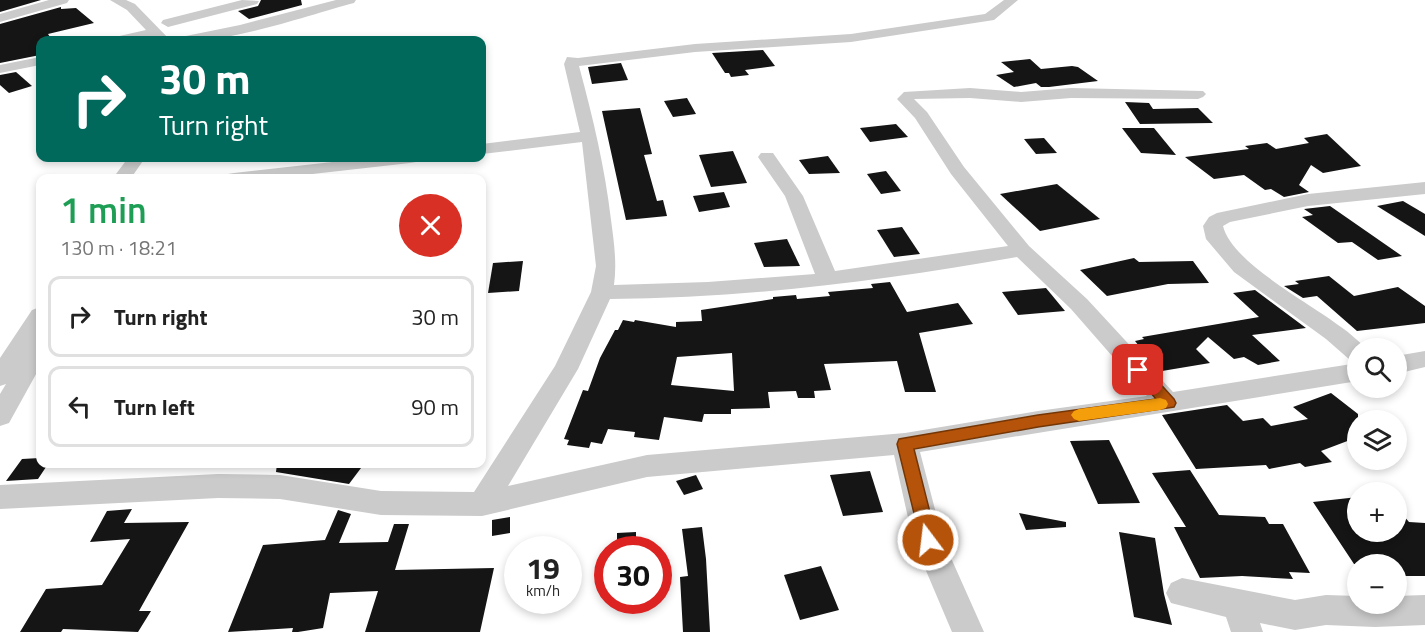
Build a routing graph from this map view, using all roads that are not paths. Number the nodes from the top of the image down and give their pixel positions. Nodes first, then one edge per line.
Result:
1 (63, 0) edge
2 (116, 0) edge
3 (138, 0) edge
4 (252, 0) edge
5 (350, 0) edge
6 (1012, 0) edge
7 (0, 18) edge
8 (280, 19) junction
9 (162, 32) edge
10 (141, 36) edge
11 (204, 36) edge
12 (36, 62) edge
13 (0, 69) edge
14 (1198, 93) dead end
15 (589, 136) junction
16 (486, 149) edge
17 (767, 158) dead end
18 (375, 162) edge
19 (269, 174) edge
20 (1425, 189) edge
21 (1022, 250) junction
22 (828, 280) junction
23 (602, 292) junction
24 (36, 328) edge
25 (1347, 344) edge
26 (36, 353) edge
27 (1425, 359) edge
28 (1407, 363) edge
29 (1347, 374) edge
30 (21, 376) edge
31 (1168, 403) junction
32 (0, 416) edge
33 (905, 444) junction
34 (0, 497) edge
35 (482, 504) junction
36 (1182, 593) dead end
37 (1425, 610) edge
38 (1242, 618) edge
39 (1298, 623) edge
40 (968, 632) edge

1 - 7 street
2 - 9 street
3 - 9 street
4 - 8 street
4 - 9 street
5 - 8 street
6 - 15 street
8 - 11 street
9 - 10 street
12 - 13 street
14 - 21 street
15 - 16 street
15 - 23 street
17 - 22 street
18 - 19 street
20 - 25 street
21 - 22 street
21 - 31 street
22 - 23 street
23 - 35 street
24 - 30 street
26 - 30 street
27 - 28 street
29 - 31 street
30 - 32 street
31 - 33 street
33 - 35 street
33 - 40 street
34 - 35 street
36 - 38 street
37 - 39 street
38 - 39 street

